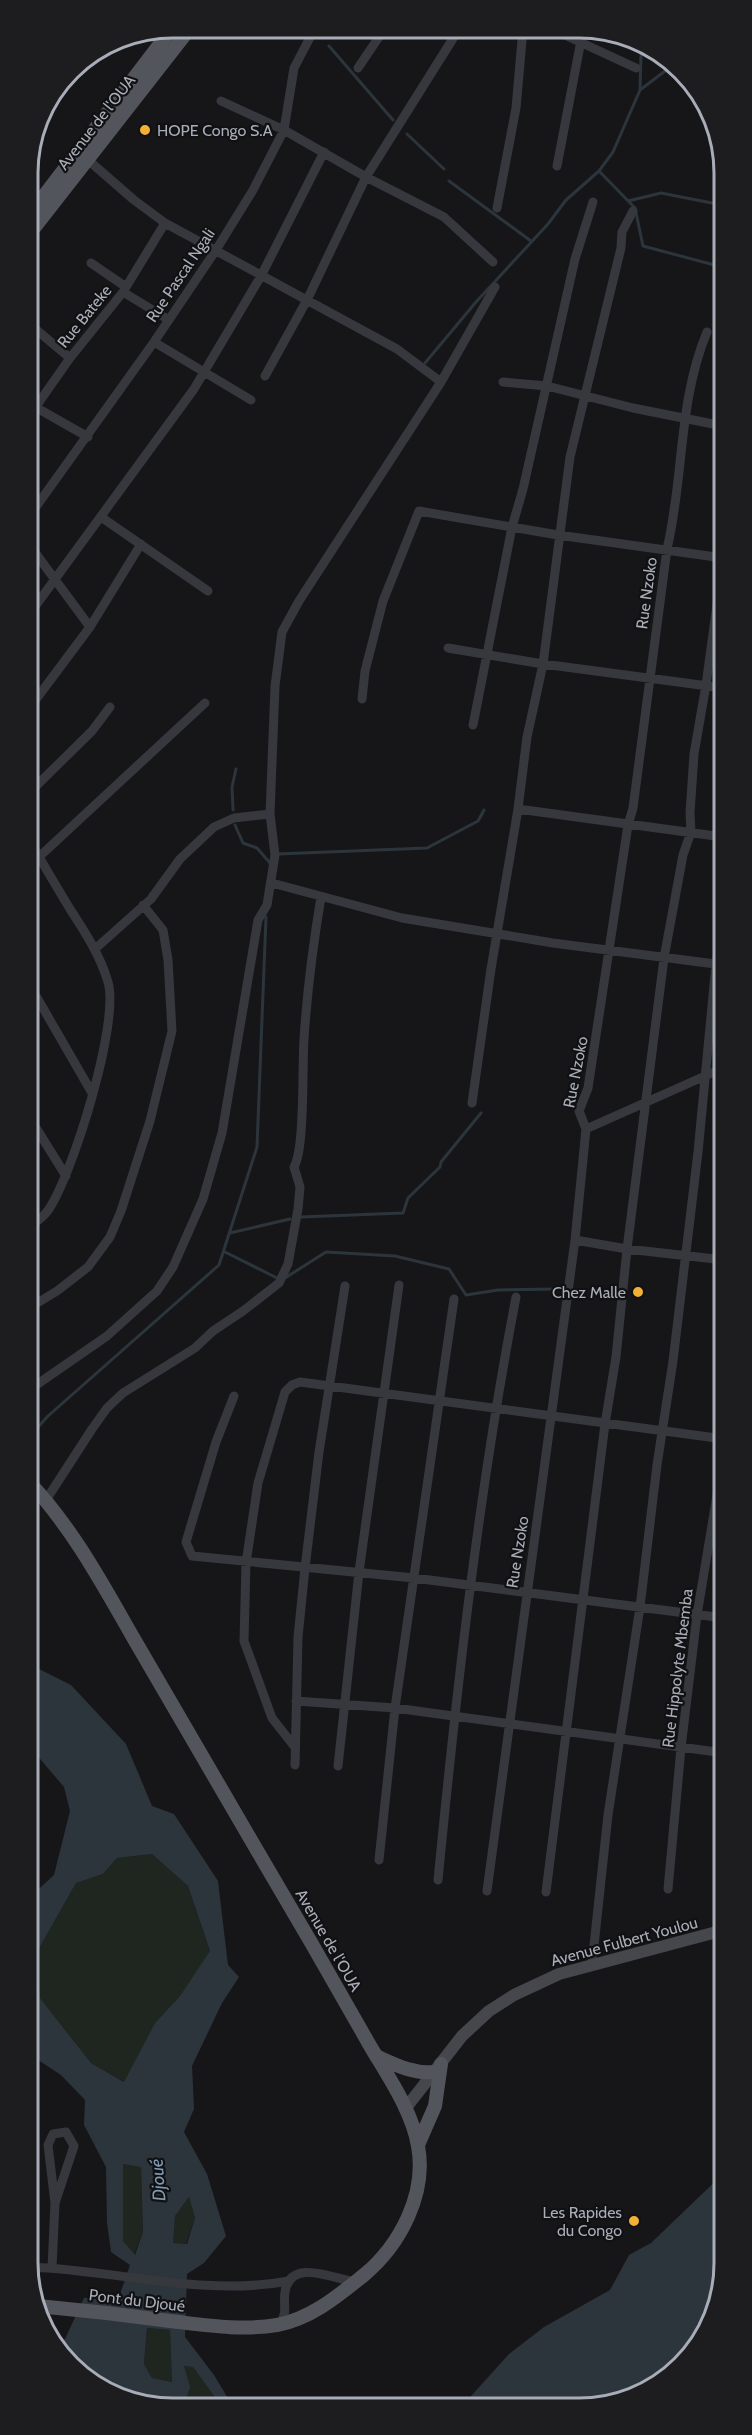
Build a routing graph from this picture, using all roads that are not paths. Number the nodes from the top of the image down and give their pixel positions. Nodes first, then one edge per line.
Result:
1 (165, 38) edge
2 (182, 38) edge
3 (310, 38) edge
4 (378, 38) edge
5 (453, 38) edge
6 (523, 38) edge
7 (571, 38) edge
8 (582, 38) edge
9 (581, 43) junction
10 (358, 68) dead end
11 (636, 68) dead end
12 (220, 101) dead end
13 (284, 130) junction
14 (324, 152) junction
15 (88, 160) junction
16 (557, 166) dead end
17 (366, 177) junction
18 (593, 202) dead end
19 (38, 204) edge
20 (497, 208) dead end
21 (633, 212) dead end
22 (38, 223) edge
23 (165, 223) junction
24 (216, 250) junction
25 (493, 262) dead end
26 (91, 263) dead end
27 (261, 276) junction
28 (495, 287) dead end
29 (125, 290) junction
30 (307, 300) junction
31 (169, 320) junction
32 (38, 331) edge
33 (707, 332) dead end
34 (154, 342) junction
35 (70, 358) junction
36 (204, 372) junction
37 (265, 376) dead end
38 (441, 382) junction
39 (503, 382) dead end
40 (547, 386) junction
41 (583, 397) junction
42 (40, 400) joint
43 (251, 400) dead end
44 (38, 405) edge
45 (38, 409) edge
46 (686, 419) junction
47 (714, 424) edge
48 (88, 437) junction
49 (38, 504) edge
50 (101, 517) junction
51 (512, 527) junction
52 (558, 535) junction
53 (141, 544) junction
54 (667, 549) junction
55 (38, 556) edge
56 (714, 557) edge
57 (56, 579) junction
58 (208, 591) dead end
59 (38, 603) edge
60 (714, 626) edge
61 (90, 627) junction
62 (448, 648) dead end
63 (487, 655) junction
64 (543, 664) junction
65 (650, 678) junction
66 (706, 685) junction
67 (714, 686) edge
68 (38, 697) edge
69 (362, 699) dead end
70 (205, 703) dead end
71 (110, 707) dead end
72 (473, 725) dead end
73 (38, 784) edge
74 (518, 809) junction
75 (270, 814) junction
76 (628, 825) junction
77 (692, 832) junction
78 (714, 836) edge
79 (39, 856) joint
80 (272, 883) junction
81 (321, 897) junction
82 (143, 905) junction
83 (498, 934) junction
84 (95, 949) junction
85 (610, 950) junction
86 (664, 958) junction
87 (714, 963) edge
88 (38, 999) edge
89 (714, 1012) edge
90 (714, 1072) edge
91 (706, 1075) junction
92 (92, 1093) junction
93 (647, 1102) junction
94 (472, 1103) dead end
95 (586, 1129) junction
96 (38, 1131) edge
97 (66, 1176) junction
98 (38, 1219) edge
99 (575, 1240) junction
100 (627, 1249) junction
101 (685, 1256) junction
102 (714, 1259) edge
103 (399, 1285) dead end
104 (345, 1286) dead end
105 (516, 1297) dead end
106 (454, 1299) dead end
107 (38, 1302) edge
108 (38, 1384) edge
109 (330, 1386) junction
110 (384, 1394) junction
111 (234, 1395) dead end
112 (439, 1401) junction
113 (494, 1409) junction
114 (551, 1416) junction
115 (605, 1424) junction
116 (663, 1431) junction
117 (714, 1438) edge
118 (38, 1492) edge
119 (46, 1500) junction
120 (714, 1515) edge
121 (246, 1563) junction
122 (305, 1568) junction
123 (359, 1572) junction
124 (414, 1578) junction
125 (469, 1586) junction
126 (526, 1592) junction
127 (584, 1600) junction
128 (640, 1607) junction
129 (698, 1615) junction
130 (714, 1617) edge
131 (296, 1701) junction
132 (345, 1704) junction
133 (395, 1708) junction
134 (454, 1717) junction
135 (510, 1724) junction
136 (566, 1732) junction
137 (621, 1739) junction
138 (294, 1746) junction
139 (681, 1748) junction
140 (714, 1752) edge
141 (295, 1765) dead end
142 (338, 1766) dead end
143 (379, 1860) dead end
144 (438, 1880) dead end
145 (668, 1889) dead end
146 (487, 1892) dead end
147 (546, 1892) dead end
148 (714, 1933) edge
149 (592, 1964) junction
150 (376, 2056) junction
151 (438, 2068) junction
152 (405, 2109) junction
153 (418, 2145) junction
154 (55, 2204) junction
155 (38, 2267) edge
156 (52, 2268) junction
157 (289, 2281) junction
158 (355, 2282) junction
159 (45, 2307) edge
160 (200, 2324) joint
161 (280, 2325) junction

1 - 19 main road, Avenue de l'OUA
2 - 15 main road, Avenue de l'OUA
3 - 13 street, Rue Pascal Ngali
4 - 10 street
5 - 17 street
6 - 20 street
7 - 9 street
8 - 9 street
9 - 11 street
9 - 16 street
12 - 13 street
13 - 14 street
13 - 24 street, Rue Pascal Ngali
14 - 17 street
14 - 27 street
15 - 22 main road, Avenue de l'OUA
15 - 23 street
17 - 25 street
17 - 30 street
18 - 40 street
21 - 41 street
23 - 24 street
23 - 29 street, Rue Bateke
24 - 27 street
24 - 31 street, Rue Pascal Ngali
26 - 29 street
27 - 30 street
27 - 36 street
28 - 38 street
29 - 31 street
29 - 35 street, Rue Bateke
30 - 37 street
30 - 38 street
31 - 34 street, Rue Pascal Ngali
32 - 35 street
33 - 46 street, Rue Nzoko
34 - 36 street
34 - 48 street, Rue Pascal Ngali
35 - 42 street, Rue Bateke
36 - 43 street
36 - 50 street
38 - 75 street
39 - 40 street
40 - 41 street
40 - 51 street
41 - 46 street
41 - 52 street
42 - 44 street
45 - 48 street
46 - 47 street
46 - 54 street, Rue Nzoko
48 - 49 street, Rue Pascal Ngali
50 - 53 street
50 - 57 street
51 - 52 street
51 - 63 street
51 - 69 street
52 - 54 street
52 - 64 street
53 - 58 street
53 - 61 street
54 - 56 street
54 - 65 street, Rue Nzoko
55 - 57 street
57 - 59 street
57 - 61 street
60 - 66 street
61 - 68 street
62 - 63 street
63 - 64 street
63 - 72 street
64 - 65 street
64 - 74 street
65 - 66 street
65 - 76 street, Rue Nzoko
66 - 67 street
66 - 77 street
70 - 79 street
71 - 73 street
74 - 76 street
74 - 83 street
75 - 80 street
75 - 82 street
76 - 77 street
76 - 85 street, Rue Nzoko
77 - 78 street
77 - 86 street
79 - 84 street
80 - 81 street
80 - 108 street
81 - 83 street
81 - 119 street
82 - 84 street
82 - 107 street
83 - 85 street
83 - 94 street
84 - 92 street
85 - 86 street
85 - 95 street, Rue Nzoko
86 - 87 street
86 - 93 street
88 - 92 street
89 - 91 street
90 - 91 street
91 - 93 street
91 - 101 street
92 - 97 street
93 - 95 street
93 - 100 street
95 - 99 street, Rue Nzoko
96 - 97 street
97 - 98 street
99 - 100 street
99 - 114 street, Rue Nzoko
100 - 101 street
100 - 115 street
101 - 102 street
101 - 116 street
103 - 110 street
104 - 109 street
105 - 113 street
106 - 112 street
109 - 110 street
109 - 121 street
109 - 122 street
110 - 112 street
110 - 123 street
111 - 121 street
112 - 113 street
112 - 124 street
113 - 114 street
113 - 125 street
114 - 115 street
114 - 126 street, Rue Nzoko
115 - 116 street
115 - 127 street
116 - 117 street
116 - 128 street
118 - 119 main road, Avenue de l'OUA
119 - 150 main road, Avenue de l'OUA
120 - 129 street, Rue Hippolyte Mbemba
121 - 122 street
121 - 138 street
122 - 123 street
122 - 131 street
123 - 124 street
123 - 132 street
124 - 125 street
124 - 133 street
125 - 126 street
125 - 134 street
126 - 127 street
126 - 135 street, Rue Nzoko
127 - 128 street
127 - 136 street
128 - 129 street
128 - 137 street
129 - 130 street
129 - 139 street, Rue Hippolyte Mbemba
131 - 132 street
131 - 138 street
132 - 133 street
132 - 142 street
133 - 134 street
133 - 143 street
134 - 135 street
134 - 144 street
135 - 136 street
135 - 146 street, Rue Nzoko
136 - 137 street
136 - 147 street
137 - 139 street
137 - 149 street
138 - 141 street
139 - 140 street
139 - 145 street, Rue Hippolyte Mbemba
148 - 149 main road, Avenue Fulbert Youlou
149 - 151 main road, Avenue Fulbert Youlou
150 - 151 main road
150 - 152 main road, Avenue de l'OUA
151 - 152 main road, Avenue Fulbert Youlou
151 - 153 main road
152 - 153 main road, Avenue de l'OUA
153 - 158 main road, Avenue de l'OUA
154 - 154 street
154 - 156 street
155 - 156 street
156 - 157 street
157 - 158 street
157 - 161 street
158 - 161 main road, Avenue de l'OUA
159 - 160 main road, Pont du Djoué
160 - 161 main road, Avenue de l'OUA

